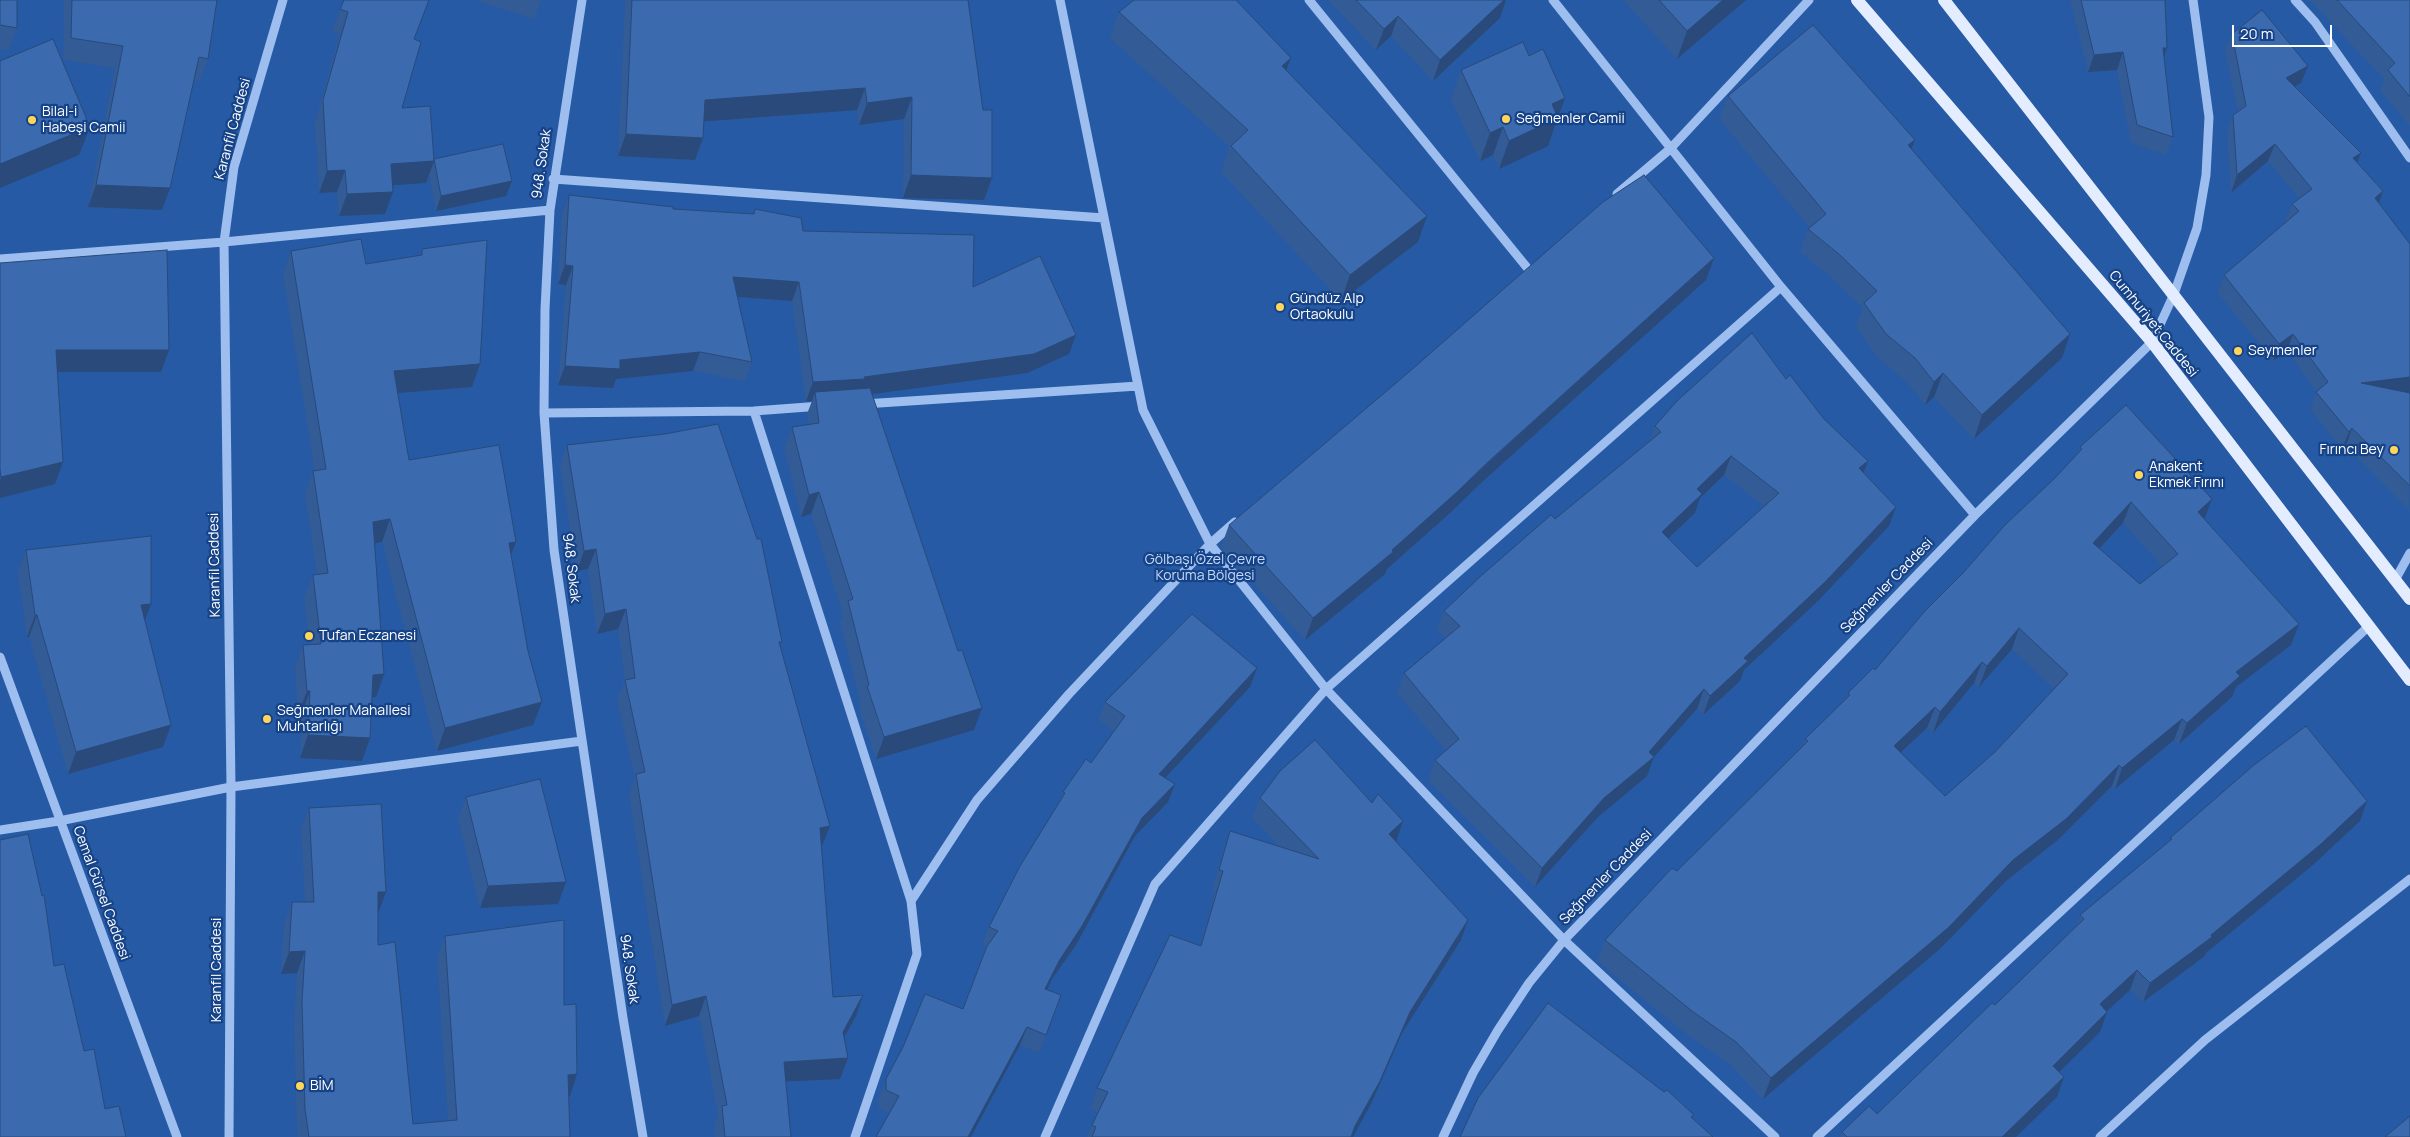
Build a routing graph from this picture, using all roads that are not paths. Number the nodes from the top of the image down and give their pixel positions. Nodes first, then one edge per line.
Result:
1 (283, 0) edge
2 (582, 0) edge
3 (1060, 0) edge
4 (1309, 0) edge
5 (1552, 0) edge
6 (1809, 0) edge
7 (1857, 0) edge
8 (1944, 0) edge
9 (2193, 0) edge
10 (2295, 0) edge
11 (1670, 149) junction
12 (2410, 158) edge
13 (553, 179) junction
14 (1610, 200) edge
15 (550, 210) junction
16 (1104, 218) junction
17 (224, 242) junction
18 (0, 259) edge
19 (1536, 264) edge
20 (1781, 287) junction
21 (2174, 294) junction
22 (2152, 342) junction
23 (1138, 386) junction
24 (852, 404) edge
25 (832, 406) edge
26 (754, 411) junction
27 (544, 413) junction
28 (1975, 515) junction
29 (1239, 518) edge
30 (1210, 544) junction
31 (2410, 553) edge
32 (2394, 580) junction
33 (2410, 599) edge
34 (2369, 626) junction
35 (0, 657) edge
36 (2410, 680) edge
37 (1326, 689) junction
38 (582, 741) junction
39 (231, 787) junction
40 (59, 821) junction
41 (0, 830) edge
42 (2410, 879) edge
43 (911, 901) junction
44 (1564, 940) junction
45 (177, 1137) edge
46 (229, 1137) edge
47 (643, 1137) edge
48 (855, 1137) edge
49 (1045, 1137) edge
50 (1443, 1137) edge
51 (1775, 1137) edge
52 (1817, 1137) edge
53 (2100, 1137) edge

1 - 17 street, Karanfil Caddesi
2 - 13 street, 948. Sokak
3 - 16 street
4 - 19 street
5 - 11 street
6 - 11 street
7 - 22 main road, Cumhuriyet Caddesi
8 - 21 main road
9 - 21 street, Seğmenler Caddesi
10 - 12 street
11 - 14 street
11 - 20 street
13 - 15 street, 948. Sokak
13 - 16 street
15 - 17 street
15 - 27 street, 948. Sokak
16 - 23 street
17 - 18 street
17 - 39 street, Karanfil Caddesi
20 - 28 street
20 - 37 street
21 - 22 street, Seğmenler Caddesi
21 - 32 main road
22 - 28 street, Seğmenler Caddesi
22 - 34 main road, Cumhuriyet Caddesi
23 - 24 street
23 - 30 street
25 - 26 street
26 - 27 street
26 - 43 street
27 - 38 street, 948. Sokak
28 - 44 street, Seğmenler Caddesi
29 - 30 street
30 - 37 street
30 - 43 street
31 - 32 street
32 - 33 main road
34 - 36 main road, Cumhuriyet Caddesi
34 - 52 street
35 - 40 street, Cemal Gürsel Caddesi
37 - 44 street
37 - 49 street
38 - 39 street
38 - 47 street, 948. Sokak
39 - 40 street
39 - 46 street, Karanfil Caddesi
40 - 41 street
40 - 45 street, Cemal Gürsel Caddesi
42 - 53 street
43 - 48 street
44 - 50 street, Seğmenler Caddesi
44 - 51 street

